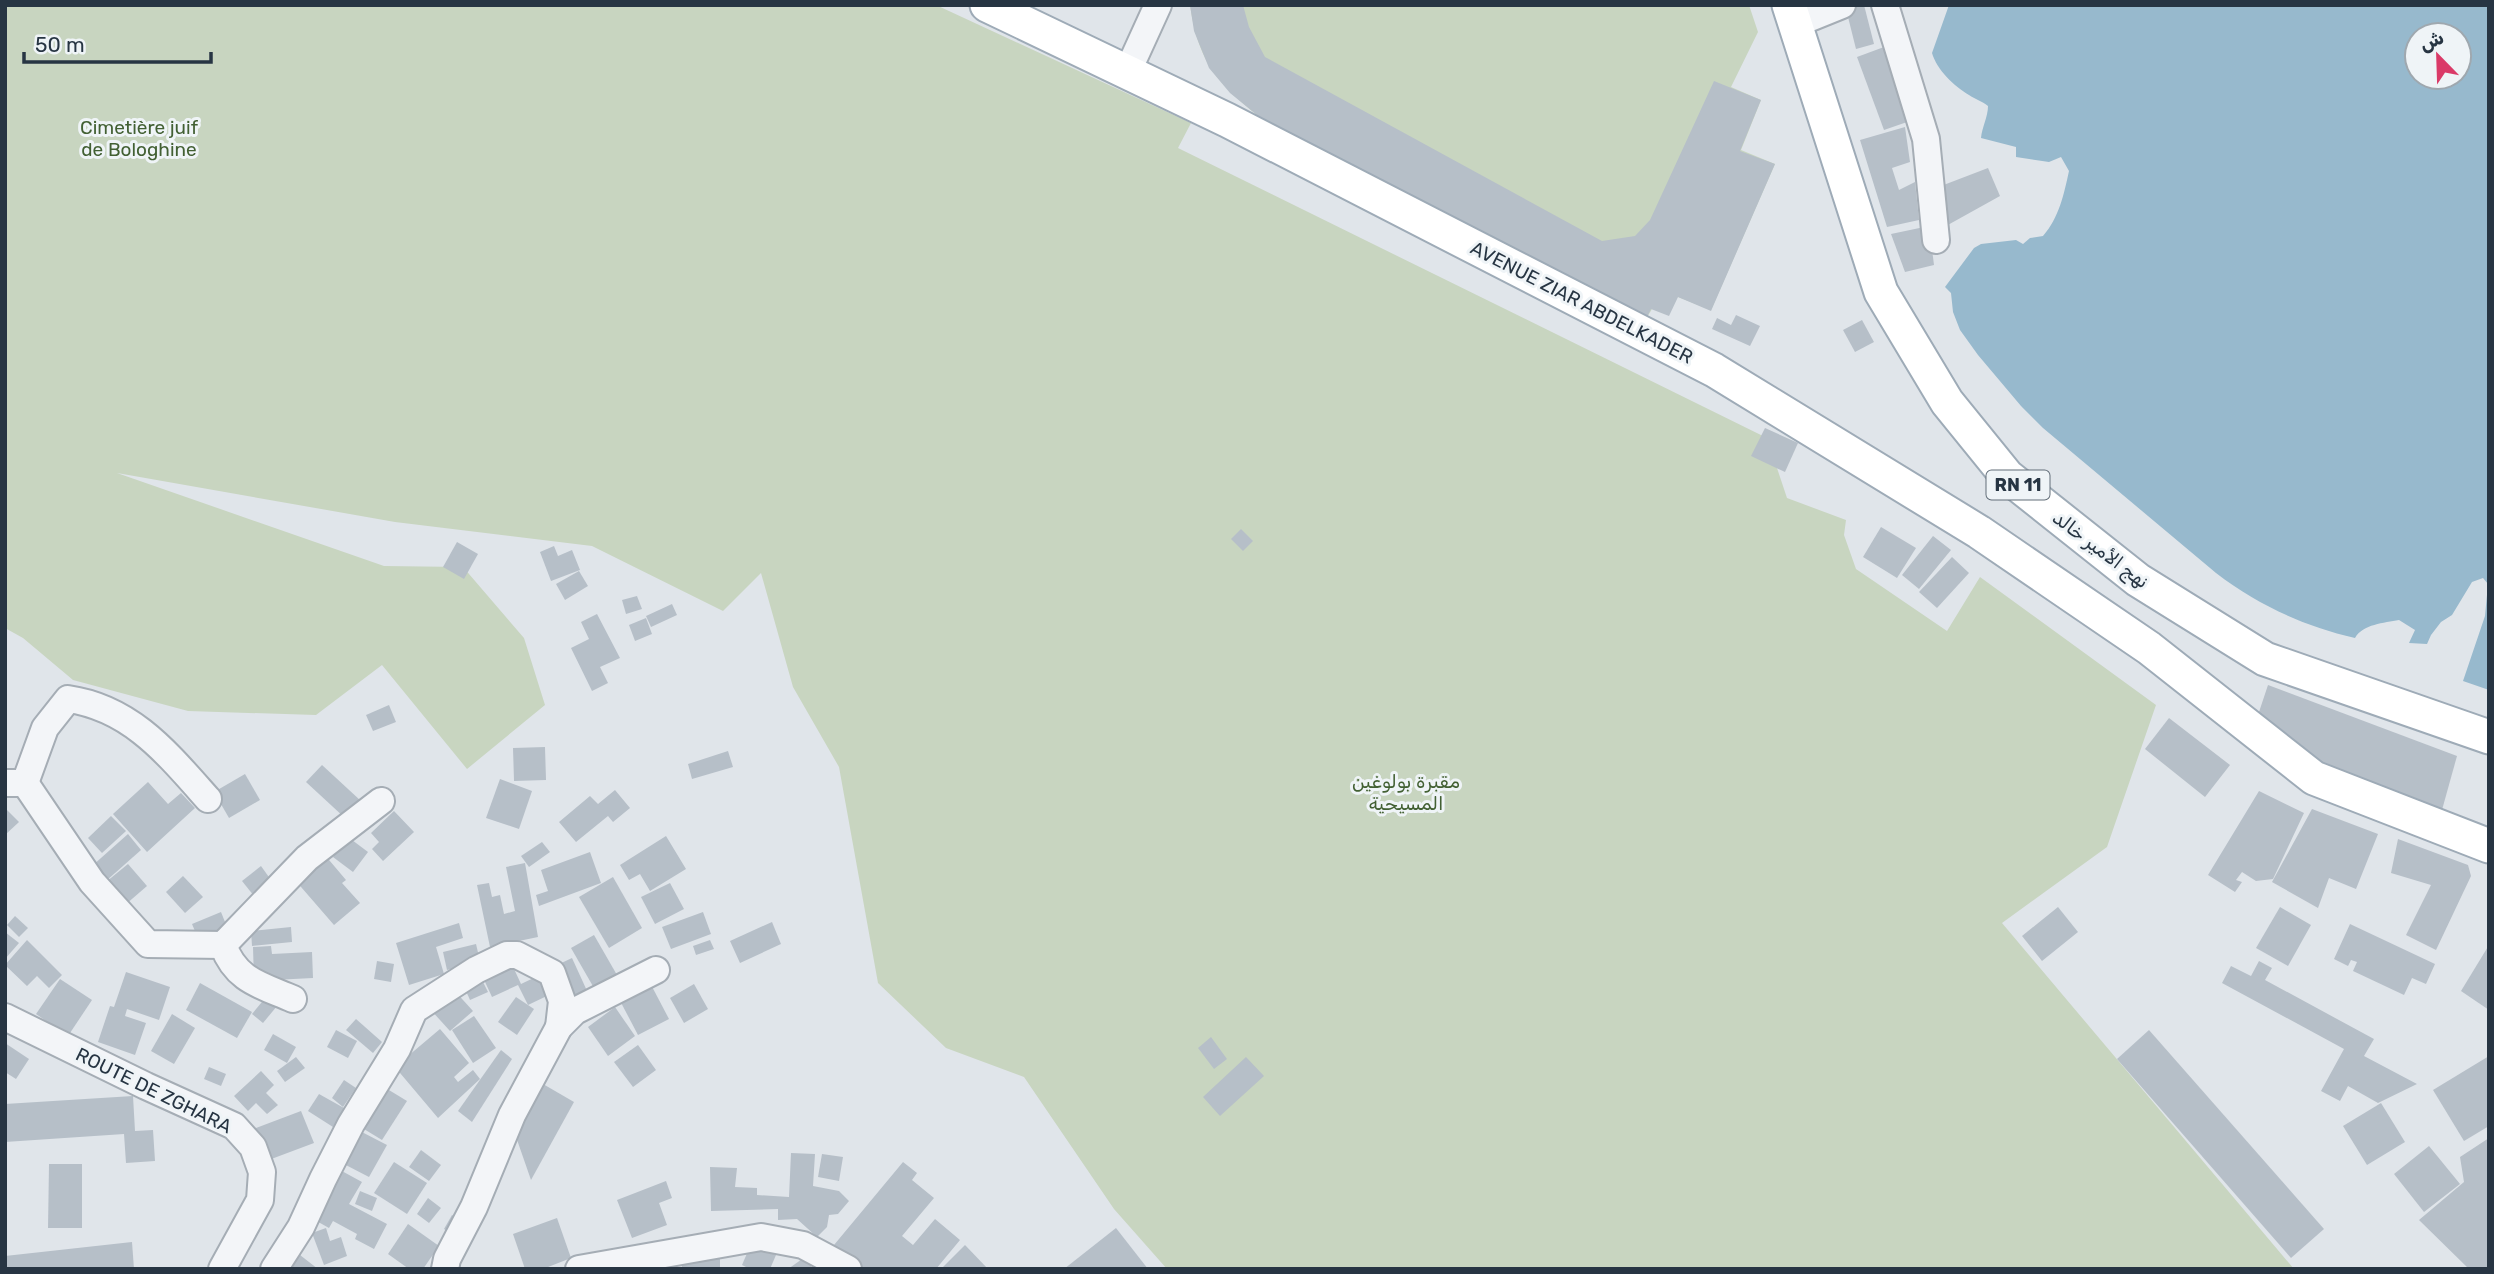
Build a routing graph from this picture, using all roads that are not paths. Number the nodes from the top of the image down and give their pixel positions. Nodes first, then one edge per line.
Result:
1 (986, 5) edge
2 (1158, 5) edge
3 (1842, 5) edge
4 (1885, 5) edge
5 (1792, 14) edge
6 (1128, 73) junction
7 (1936, 240) dead end
8 (2489, 737) edge
9 (15, 783) edge
10 (208, 799) dead end
11 (381, 801) dead end
12 (2489, 846) edge
13 (223, 945) junction
14 (656, 970) dead end
15 (293, 999) dead end
16 (5, 1017) edge
17 (559, 1027) junction
18 (222, 1269) edge
19 (274, 1269) edge
20 (445, 1269) edge
21 (579, 1269) edge
22 (848, 1269) edge

1 - 6 main road, AVENUE ZIAR ABDELKADER
2 - 6 street
3 - 5 street
4 - 7 street
5 - 8 main road, نهج الأمير خالد / RN 11
6 - 12 main road, AVENUE ZIAR ABDELKADER
9 - 10 street
9 - 13 street
11 - 13 street
13 - 15 street
14 - 17 street
16 - 18 street, ROUTE DE ZGHARA
17 - 19 street
17 - 20 street
21 - 22 street

